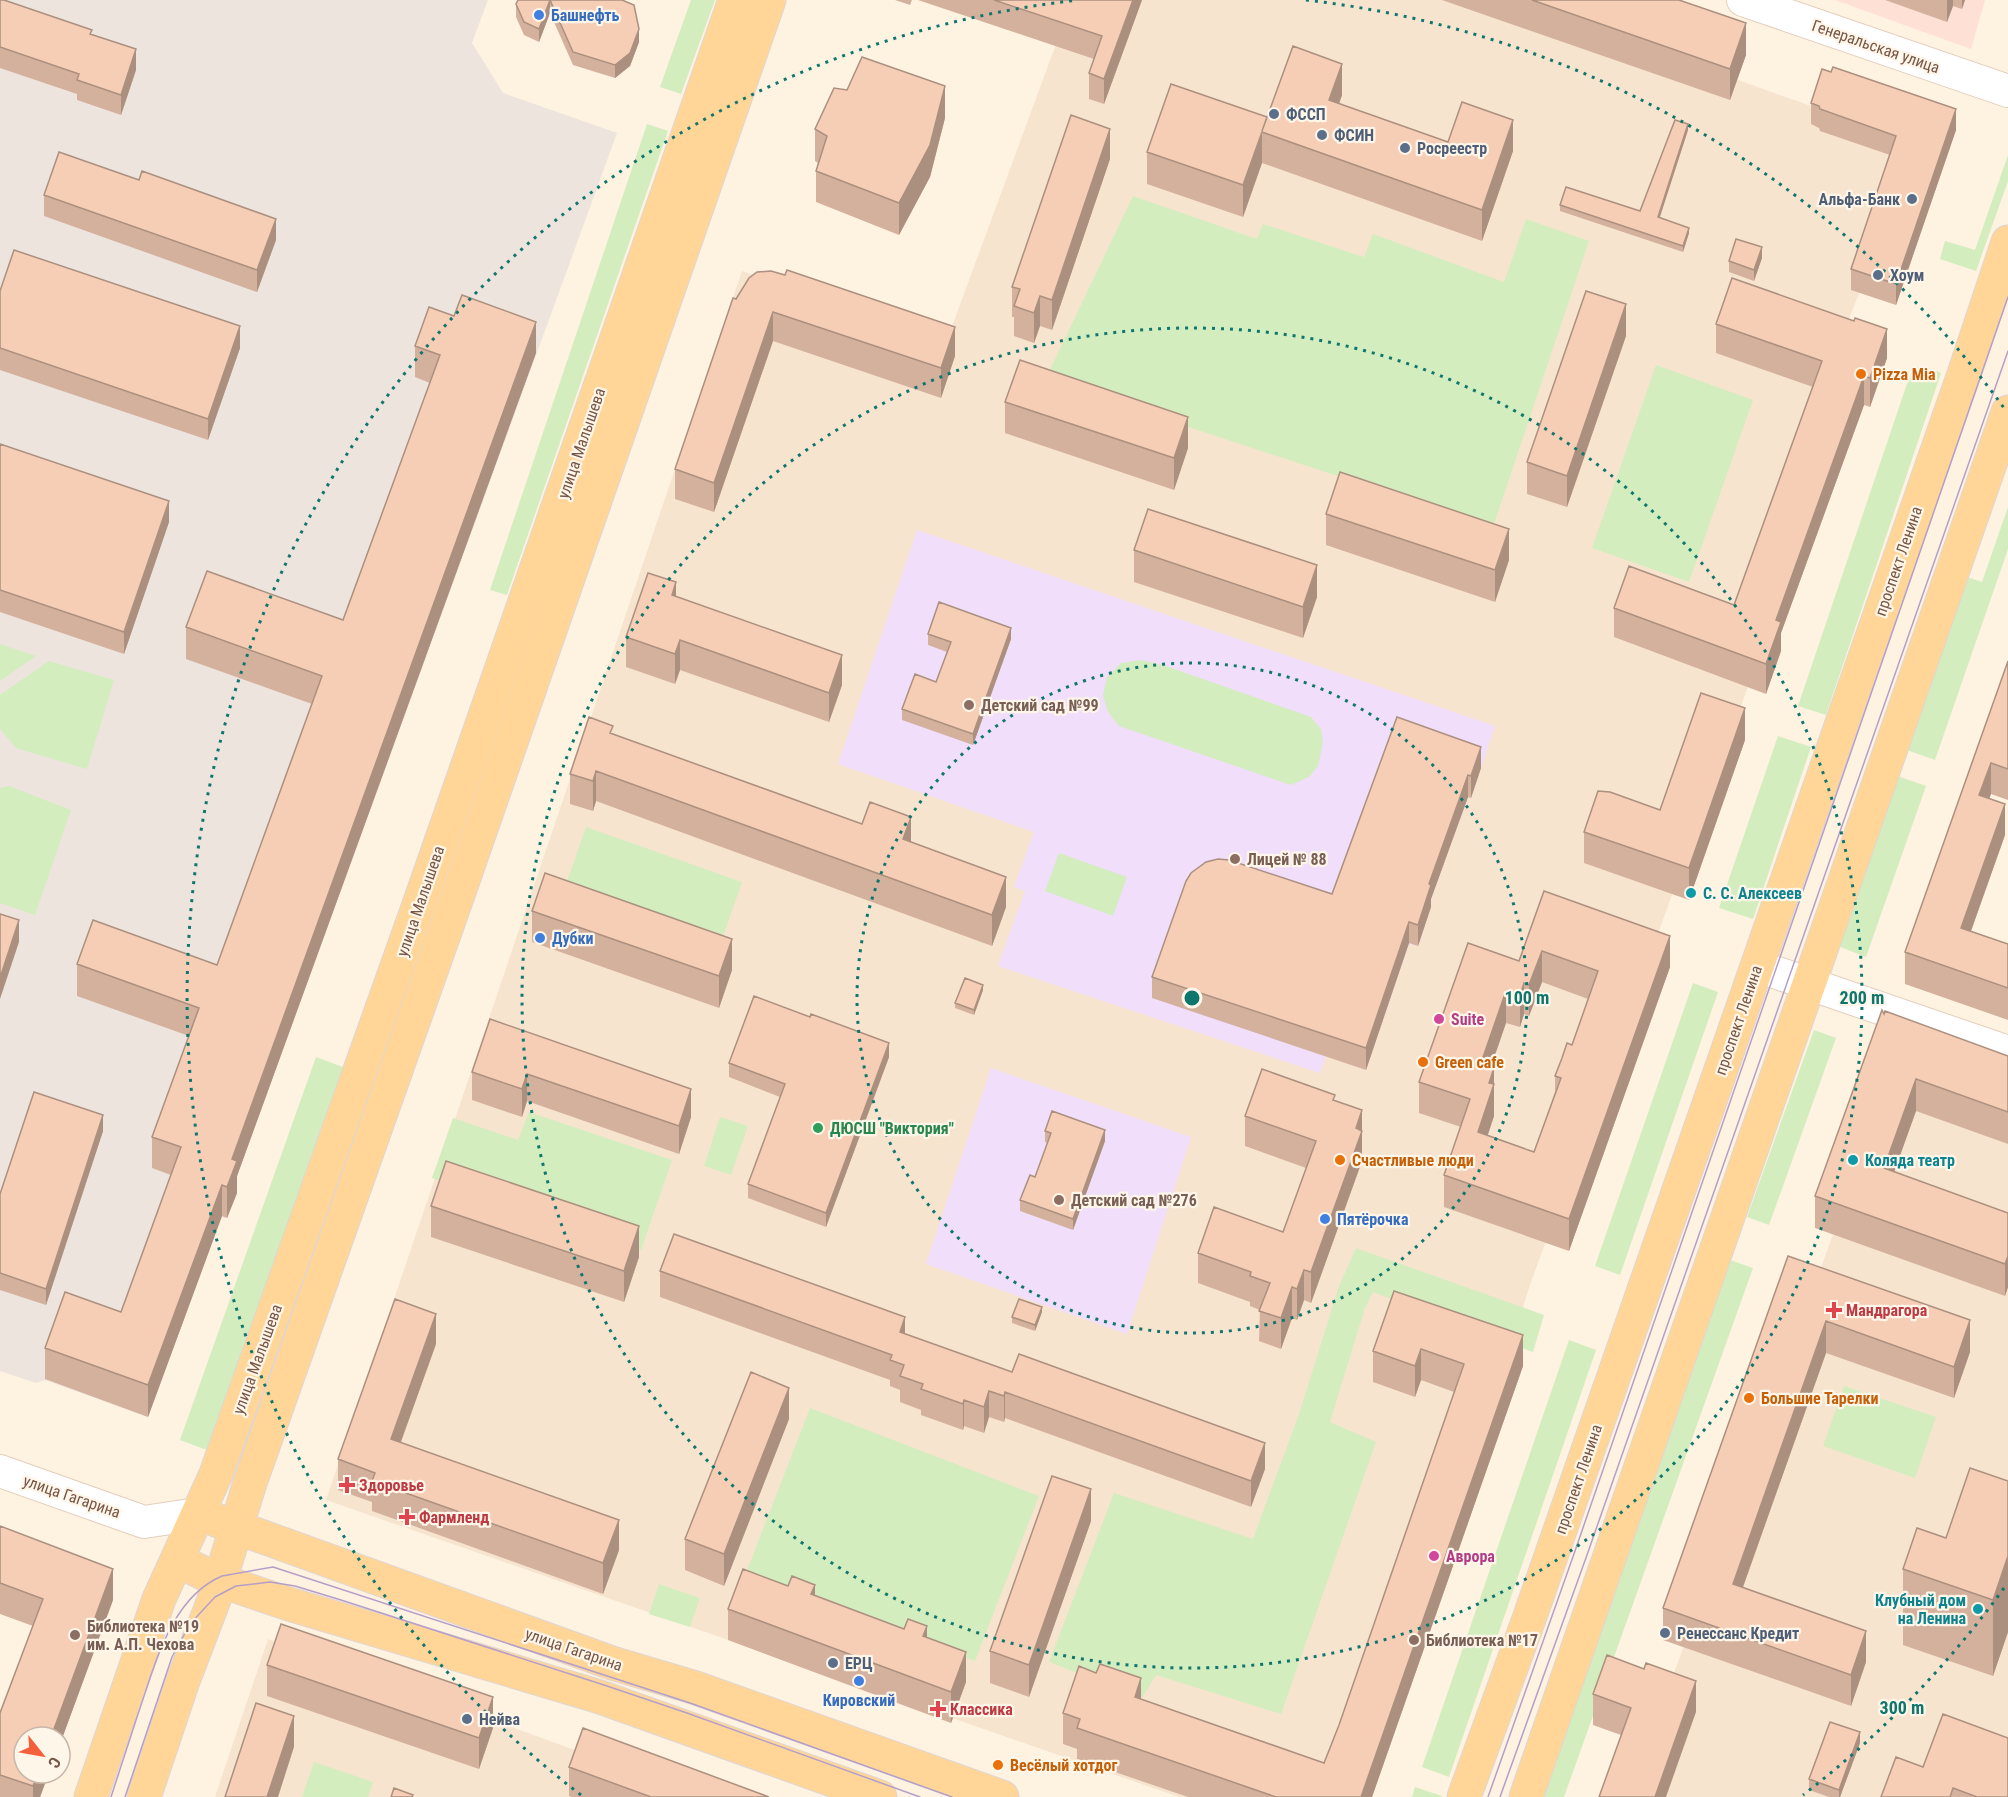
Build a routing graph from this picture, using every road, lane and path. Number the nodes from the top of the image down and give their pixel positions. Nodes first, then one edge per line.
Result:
1 (735, 0) edge
2 (769, 0) edge
3 (1743, 0) edge
4 (2008, 91) edge
5 (2008, 242) edge
6 (2008, 412) edge
7 (1757, 966) junction
8 (1809, 984) junction
9 (2008, 1053) edge
10 (0, 1471) edge
11 (197, 1514) junction
12 (144, 1522) junction
13 (237, 1526) junction
14 (177, 1560) junction
15 (220, 1580) junction
16 (91, 1797) edge
17 (144, 1797) edge
18 (880, 1797) edge
19 (1002, 1797) edge
20 (1464, 1797) edge
21 (1526, 1797) edge

1 - 11 main road, улица Малышева
2 - 13 main road, улица Малышева
3 - 4 street, Генеральская улица
5 - 7 main road, проспект Ленина
6 - 8 main road
7 - 8 street
7 - 20 main road, проспект Ленина
8 - 9 street
8 - 21 main road
10 - 12 street, улица Гагарина
11 - 12 street, улица Гагарина
11 - 13 main road, улица Гагарина
11 - 14 main road, улица Малышева
12 - 14 street, улица Гагарина
13 - 15 main road, улица Малышева
13 - 19 main road, улица Гагарина
14 - 15 main road, улица Гагарина
14 - 16 main road, улица Малышева
15 - 17 main road, улица Малышева
15 - 18 main road, улица Гагарина

